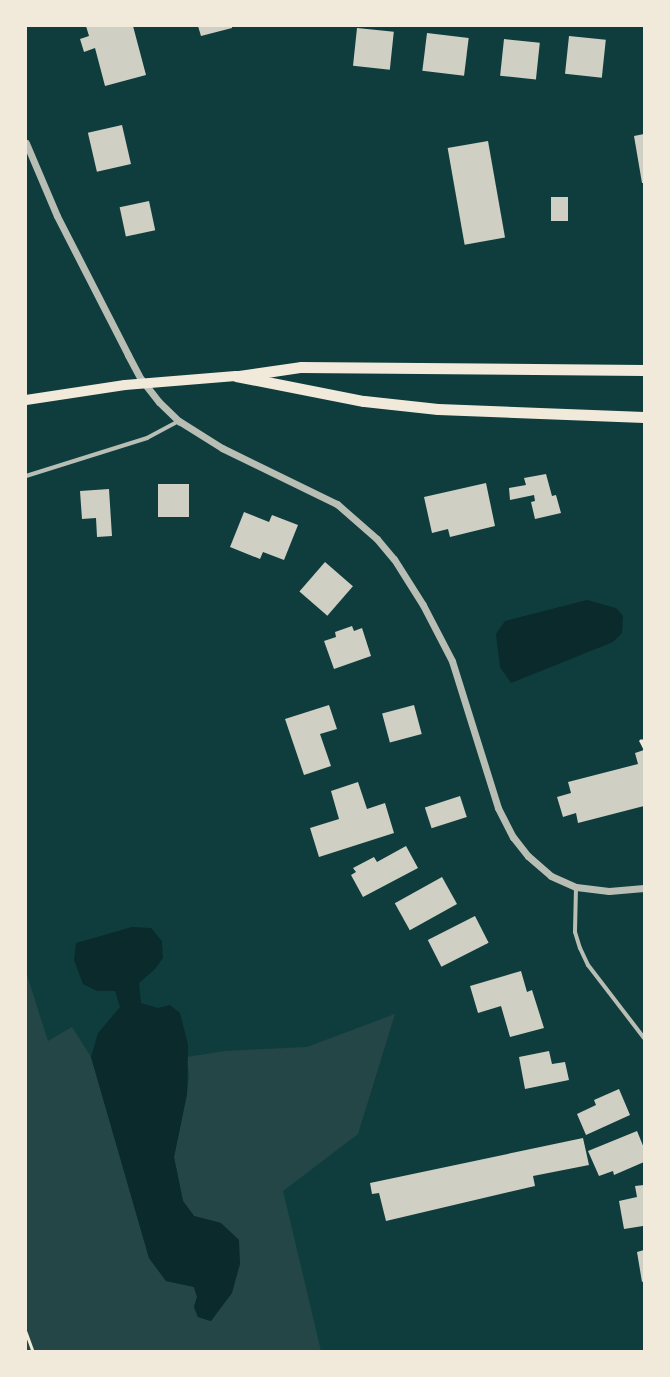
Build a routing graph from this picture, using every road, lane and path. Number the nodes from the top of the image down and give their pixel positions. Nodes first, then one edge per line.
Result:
1 (26, 143) edge
2 (644, 370) edge
3 (236, 376) junction
4 (26, 400) edge
5 (644, 417) edge
6 (179, 421) junction
7 (26, 476) edge
8 (644, 741) edge
9 (644, 746) edge
10 (576, 887) junction
11 (644, 888) edge
12 (644, 1038) edge
13 (26, 1332) edge
14 (33, 1351) edge

1 - 6 street
2 - 3 highway
3 - 4 main road
3 - 5 highway
6 - 7 street
6 - 10 street
8 - 9 path
10 - 11 street
10 - 12 street
13 - 14 path

